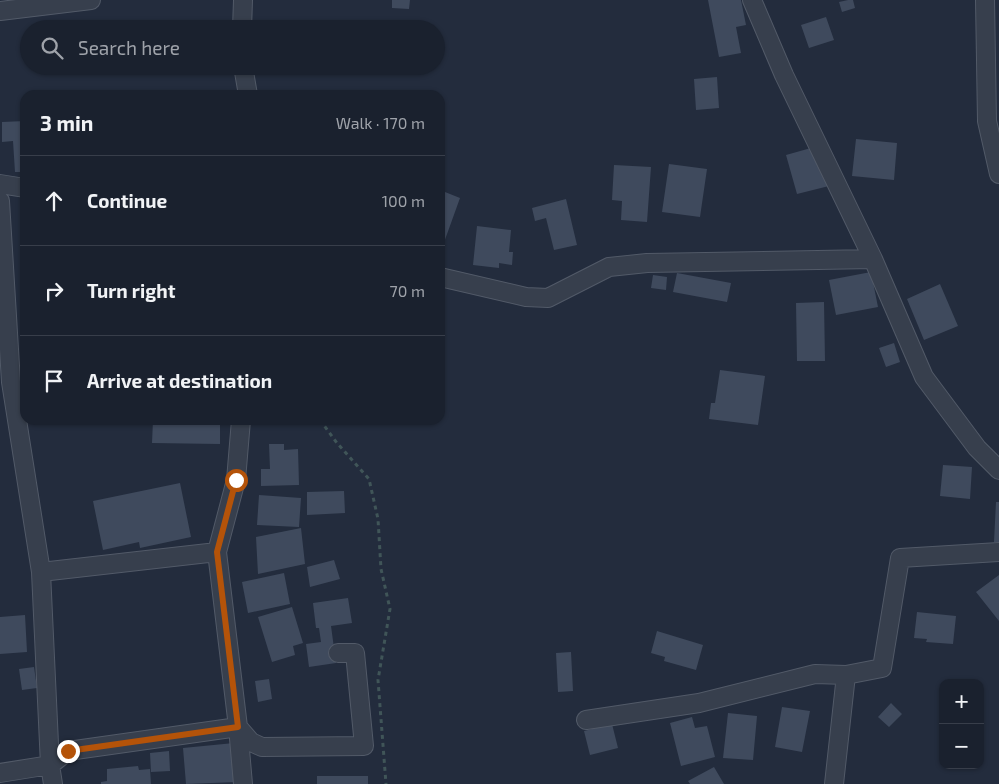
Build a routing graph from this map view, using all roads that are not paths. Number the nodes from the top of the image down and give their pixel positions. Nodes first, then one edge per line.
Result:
1 (91, 0) edge
2 (243, 0) edge
3 (752, 0) edge
4 (985, 0) edge
5 (0, 11) edge
6 (242, 20) edge
7 (245, 75) edge
8 (247, 90) edge
9 (999, 174) edge
10 (0, 184) edge
11 (20, 187) edge
12 (0, 201) edge
13 (873, 259) junction
14 (3, 276) edge
15 (445, 278) edge
16 (241, 425) edge
17 (999, 470) edge
18 (217, 552) junction
19 (999, 552) edge
20 (41, 572) junction
21 (338, 653) dead end
22 (846, 675) junction
23 (586, 720) dead end
24 (238, 727) junction
25 (50, 765) junction
26 (0, 773) edge
27 (53, 784) edge
28 (243, 784) edge
29 (834, 784) edge

1 - 5 street
2 - 6 street
3 - 13 street
4 - 9 street
7 - 8 street
10 - 11 street
12 - 14 street
13 - 15 street
13 - 17 street
14 - 20 street
16 - 18 street
18 - 20 street
18 - 24 street
19 - 22 street
20 - 25 street
21 - 24 street
22 - 23 street
22 - 29 street
24 - 25 street
24 - 28 street
25 - 26 street
25 - 27 street

